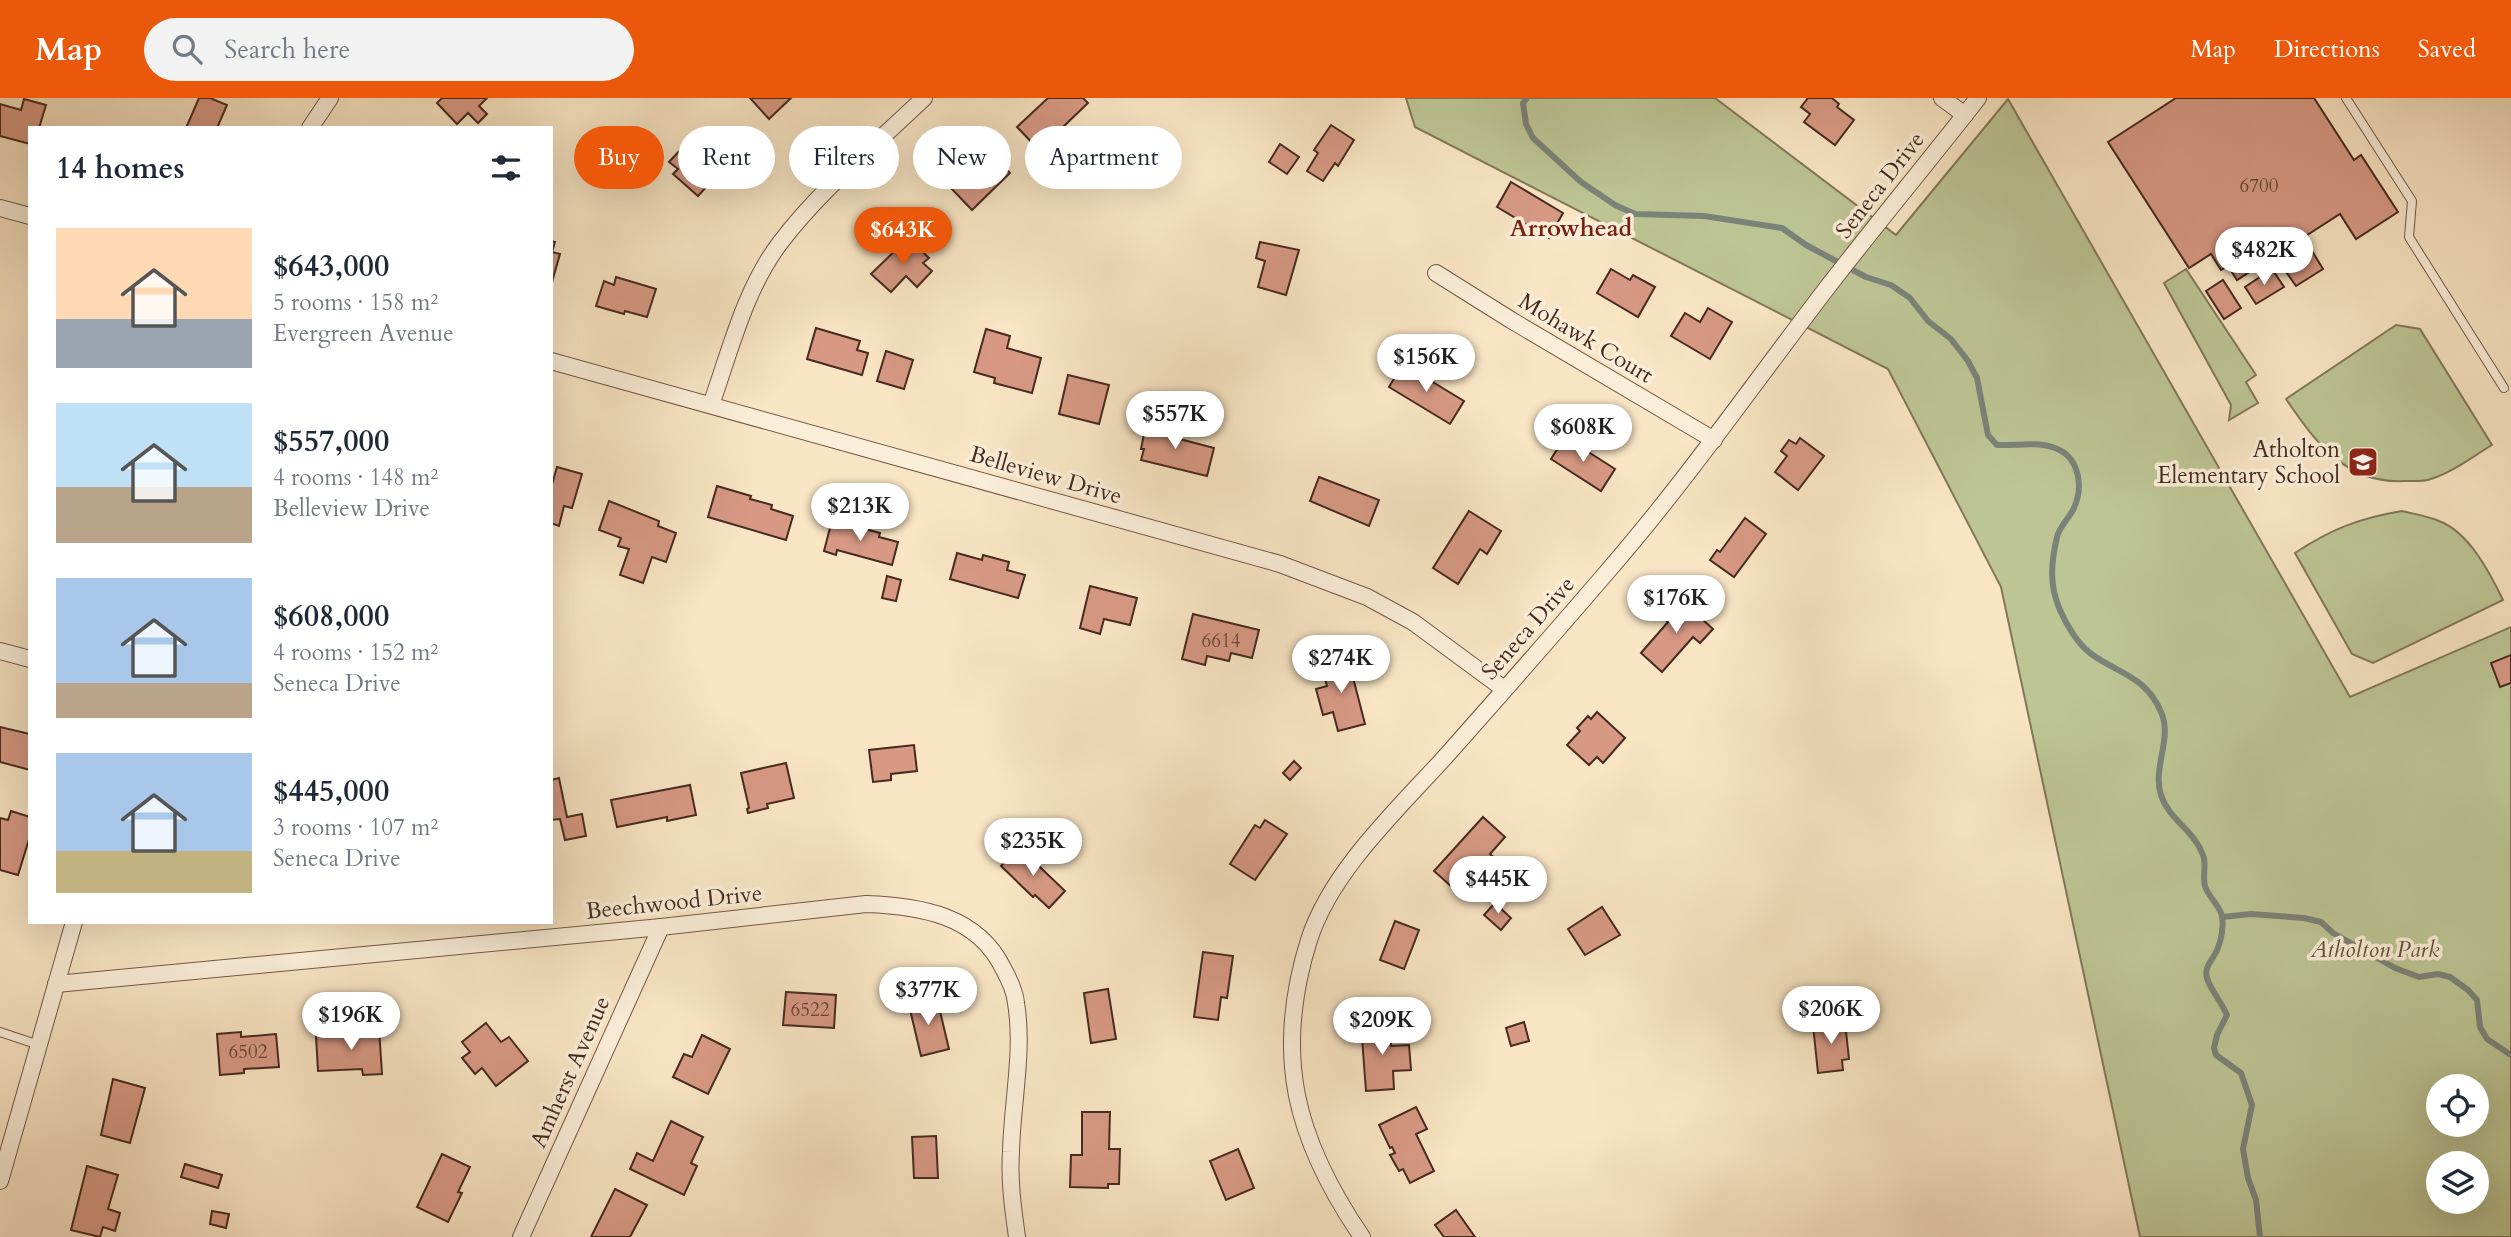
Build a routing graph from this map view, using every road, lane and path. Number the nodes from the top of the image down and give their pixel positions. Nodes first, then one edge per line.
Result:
1 (331, 98) edge
2 (924, 98) edge
3 (1942, 98) edge
4 (1978, 98) edge
5 (2346, 98) edge
6 (1965, 115) junction
7 (311, 126) edge
8 (0, 208) edge
9 (28, 215) edge
10 (1436, 273) dead end
11 (553, 362) edge
12 (2504, 388) dead end
13 (711, 405) junction
14 (1714, 440) junction
15 (0, 651) edge
16 (28, 658) edge
17 (1504, 689) junction
18 (73, 924) edge
19 (661, 927) junction
20 (57, 984) junction
21 (0, 1032) edge
22 (39, 1045) junction
23 (0, 1181) edge
24 (521, 1237) edge
25 (1017, 1237) edge
26 (1362, 1237) edge

1 - 7 street
2 - 13 street
3 - 6 street
4 - 6 street, Seneca Drive
5 - 12 lane
6 - 14 street, Seneca Drive
8 - 9 street
10 - 14 street, Mohawk Court
11 - 13 street, Belleview Drive
13 - 17 street, Belleview Drive
14 - 17 street, Seneca Drive
15 - 16 street
17 - 26 street, Seneca Drive
18 - 20 street
19 - 20 street, Beechwood Drive
19 - 24 street, Amherst Avenue
19 - 25 street, Beechwood Drive
20 - 22 street
21 - 22 lane
22 - 23 street

